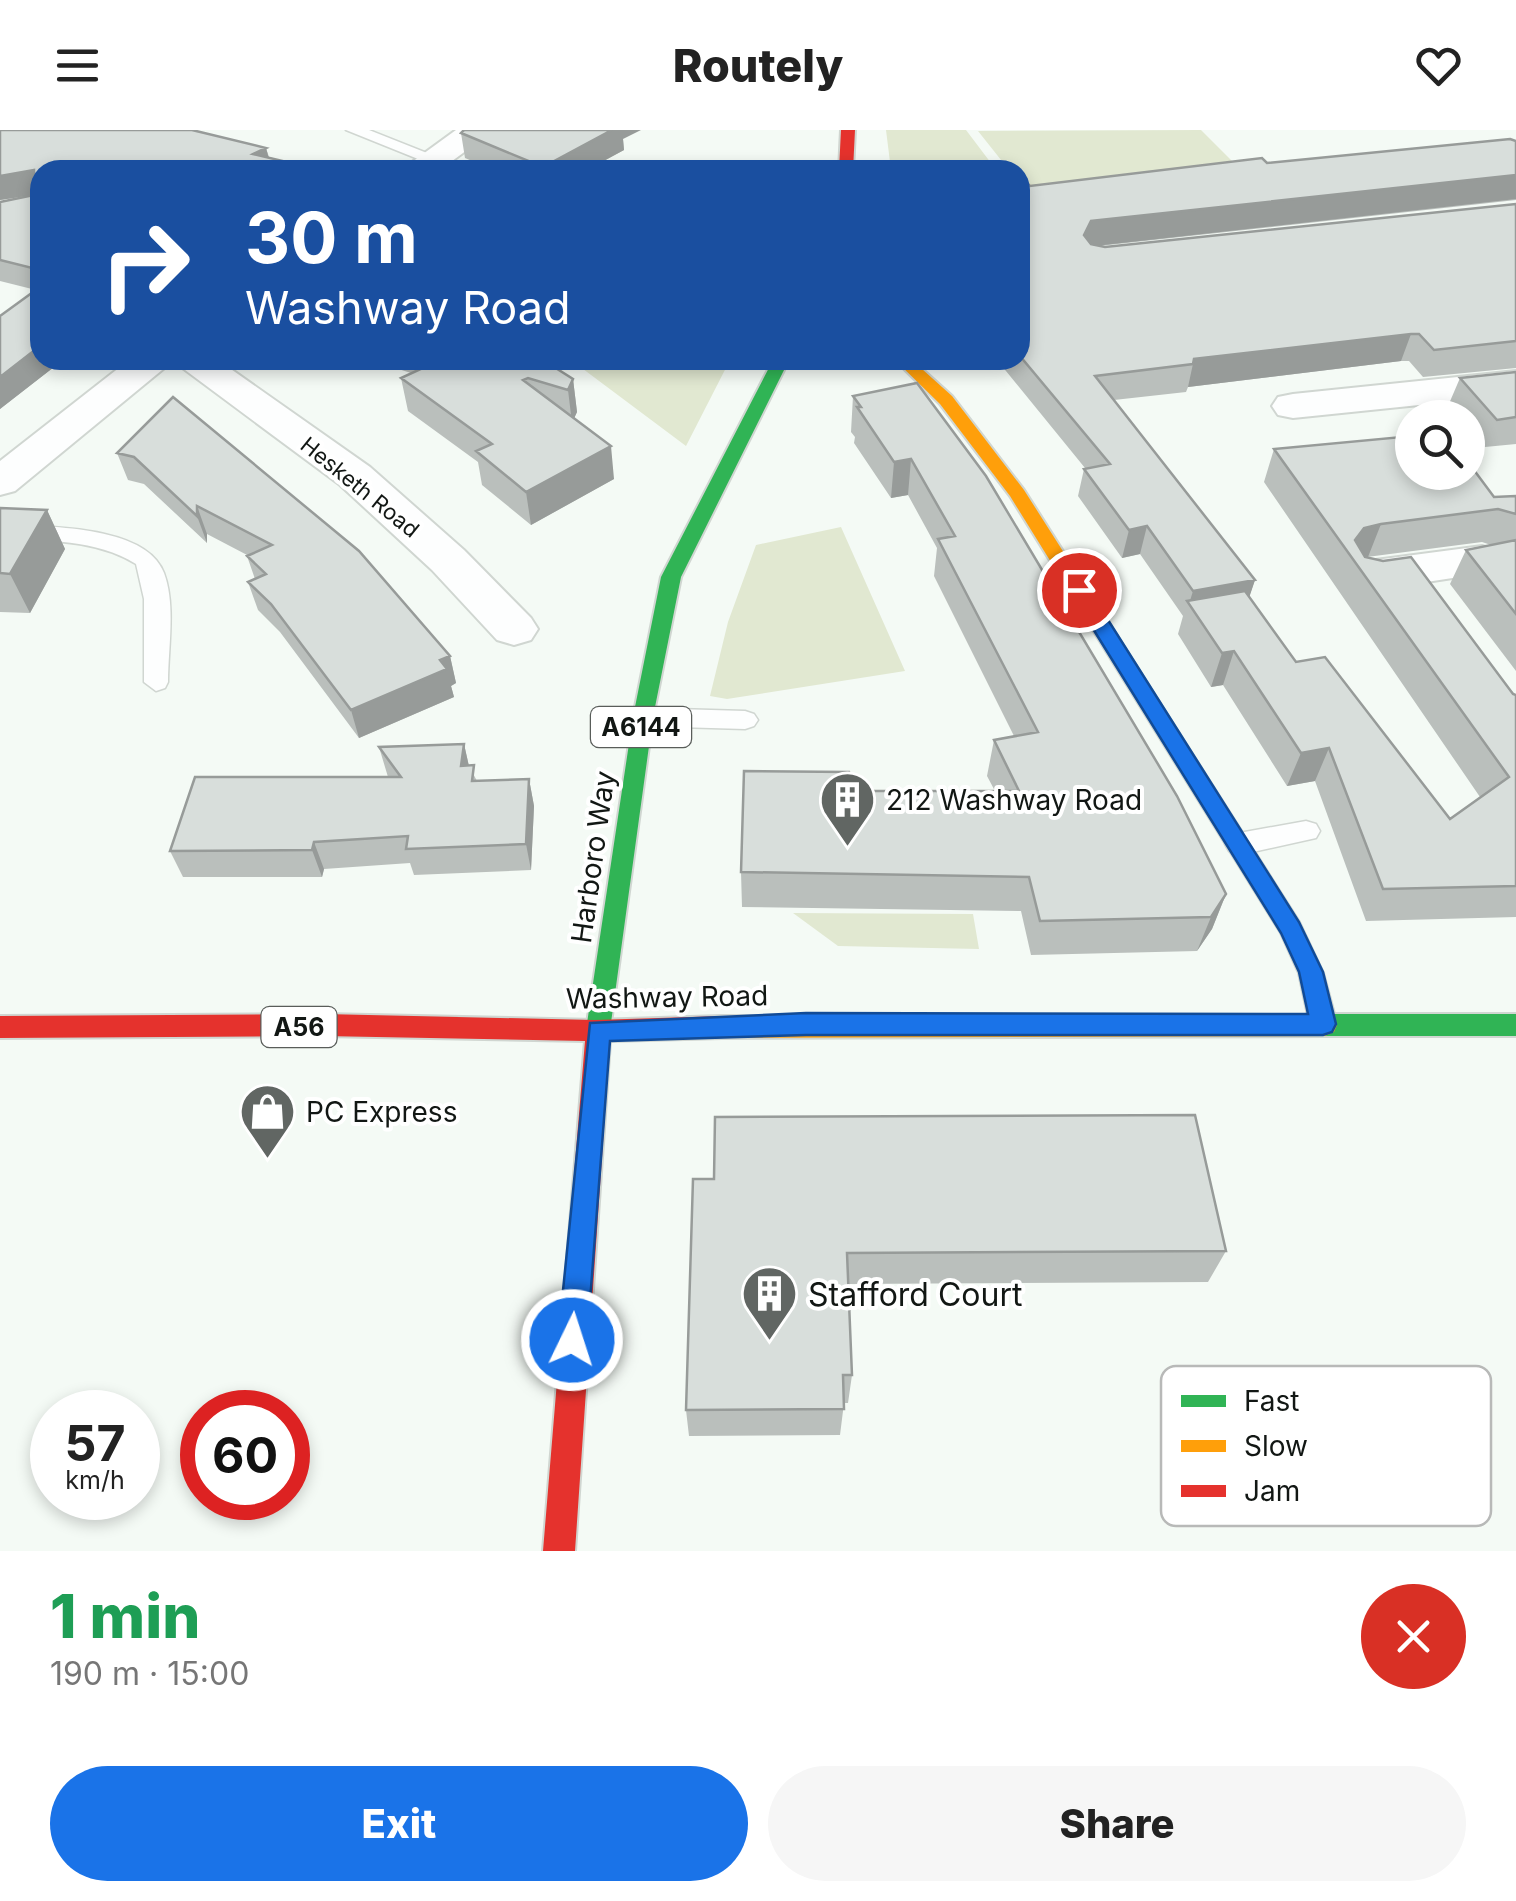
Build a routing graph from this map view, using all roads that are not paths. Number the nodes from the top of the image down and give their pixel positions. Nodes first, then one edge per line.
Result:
1 (354, 130) edge
2 (478, 130) edge
3 (848, 130) edge
4 (418, 160) edge
5 (432, 160) edge
6 (846, 160) edge
7 (141, 370) edge
8 (206, 370) edge
9 (776, 370) edge
10 (914, 370) edge
11 (1516, 383) edge
12 (1293, 406) dead end
13 (0, 482) edge
14 (0, 531) edge
15 (1482, 561) edge
16 (1446, 618) edge
17 (514, 629) dead end
18 (156, 682) dead end
19 (642, 717) junction
20 (745, 720) dead end
21 (1306, 831) dead end
22 (1239, 844) junction
23 (1323, 1024) junction
24 (1516, 1025) edge
25 (0, 1027) edge
26 (598, 1031) junction
27 (559, 1551) edge

1 - 4 lane
2 - 5 street
3 - 6 main road
7 - 13 street
8 - 17 street, Hesketh Road
9 - 19 main road, Harboro Way / A6144
10 - 22 main road
11 - 12 street
14 - 18 lane
15 - 16 street
19 - 20 lane
19 - 26 main road, Harboro Way / A6144
21 - 22 lane
22 - 23 main road
23 - 24 main road, Washway Road / A56
23 - 26 main road, Washway Road / A56
25 - 26 main road, Washway Road / A56
26 - 27 main road, A6144

